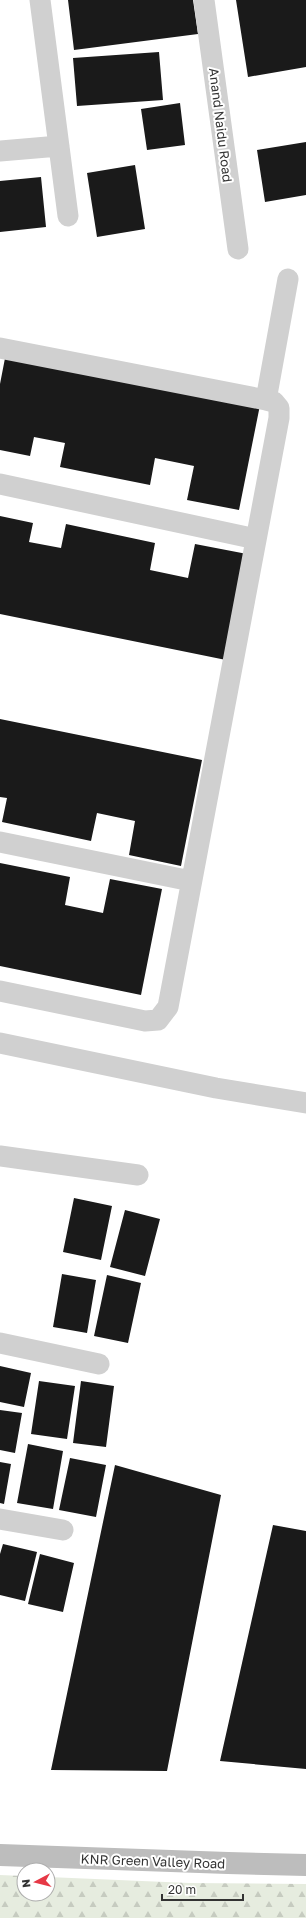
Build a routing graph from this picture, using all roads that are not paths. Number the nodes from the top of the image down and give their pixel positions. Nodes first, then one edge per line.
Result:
1 (40, 0) edge
2 (204, 0) edge
3 (59, 146) junction
4 (0, 152) edge
5 (68, 216) dead end
6 (238, 249) dead end
7 (288, 279) dead end
8 (0, 348) edge
9 (266, 400) junction
10 (0, 484) edge
11 (256, 539) junction
12 (0, 842) edge
13 (191, 881) junction
14 (0, 991) edge
15 (0, 1043) edge
16 (306, 1103) edge
17 (0, 1156) edge
18 (138, 1176) dead end
19 (0, 1343) edge
20 (99, 1364) dead end
21 (0, 1519) edge
22 (63, 1530) dead end
23 (0, 1855) edge
24 (306, 1864) edge

1 - 3 street
2 - 6 street, Anand Naidu Road
3 - 4 street
3 - 5 street
7 - 9 street
8 - 9 street
9 - 11 street
10 - 11 street
11 - 13 street
12 - 13 street
13 - 14 street
15 - 16 street
17 - 18 street
19 - 20 street
21 - 22 street
23 - 24 street, KNR Green Valley Road

